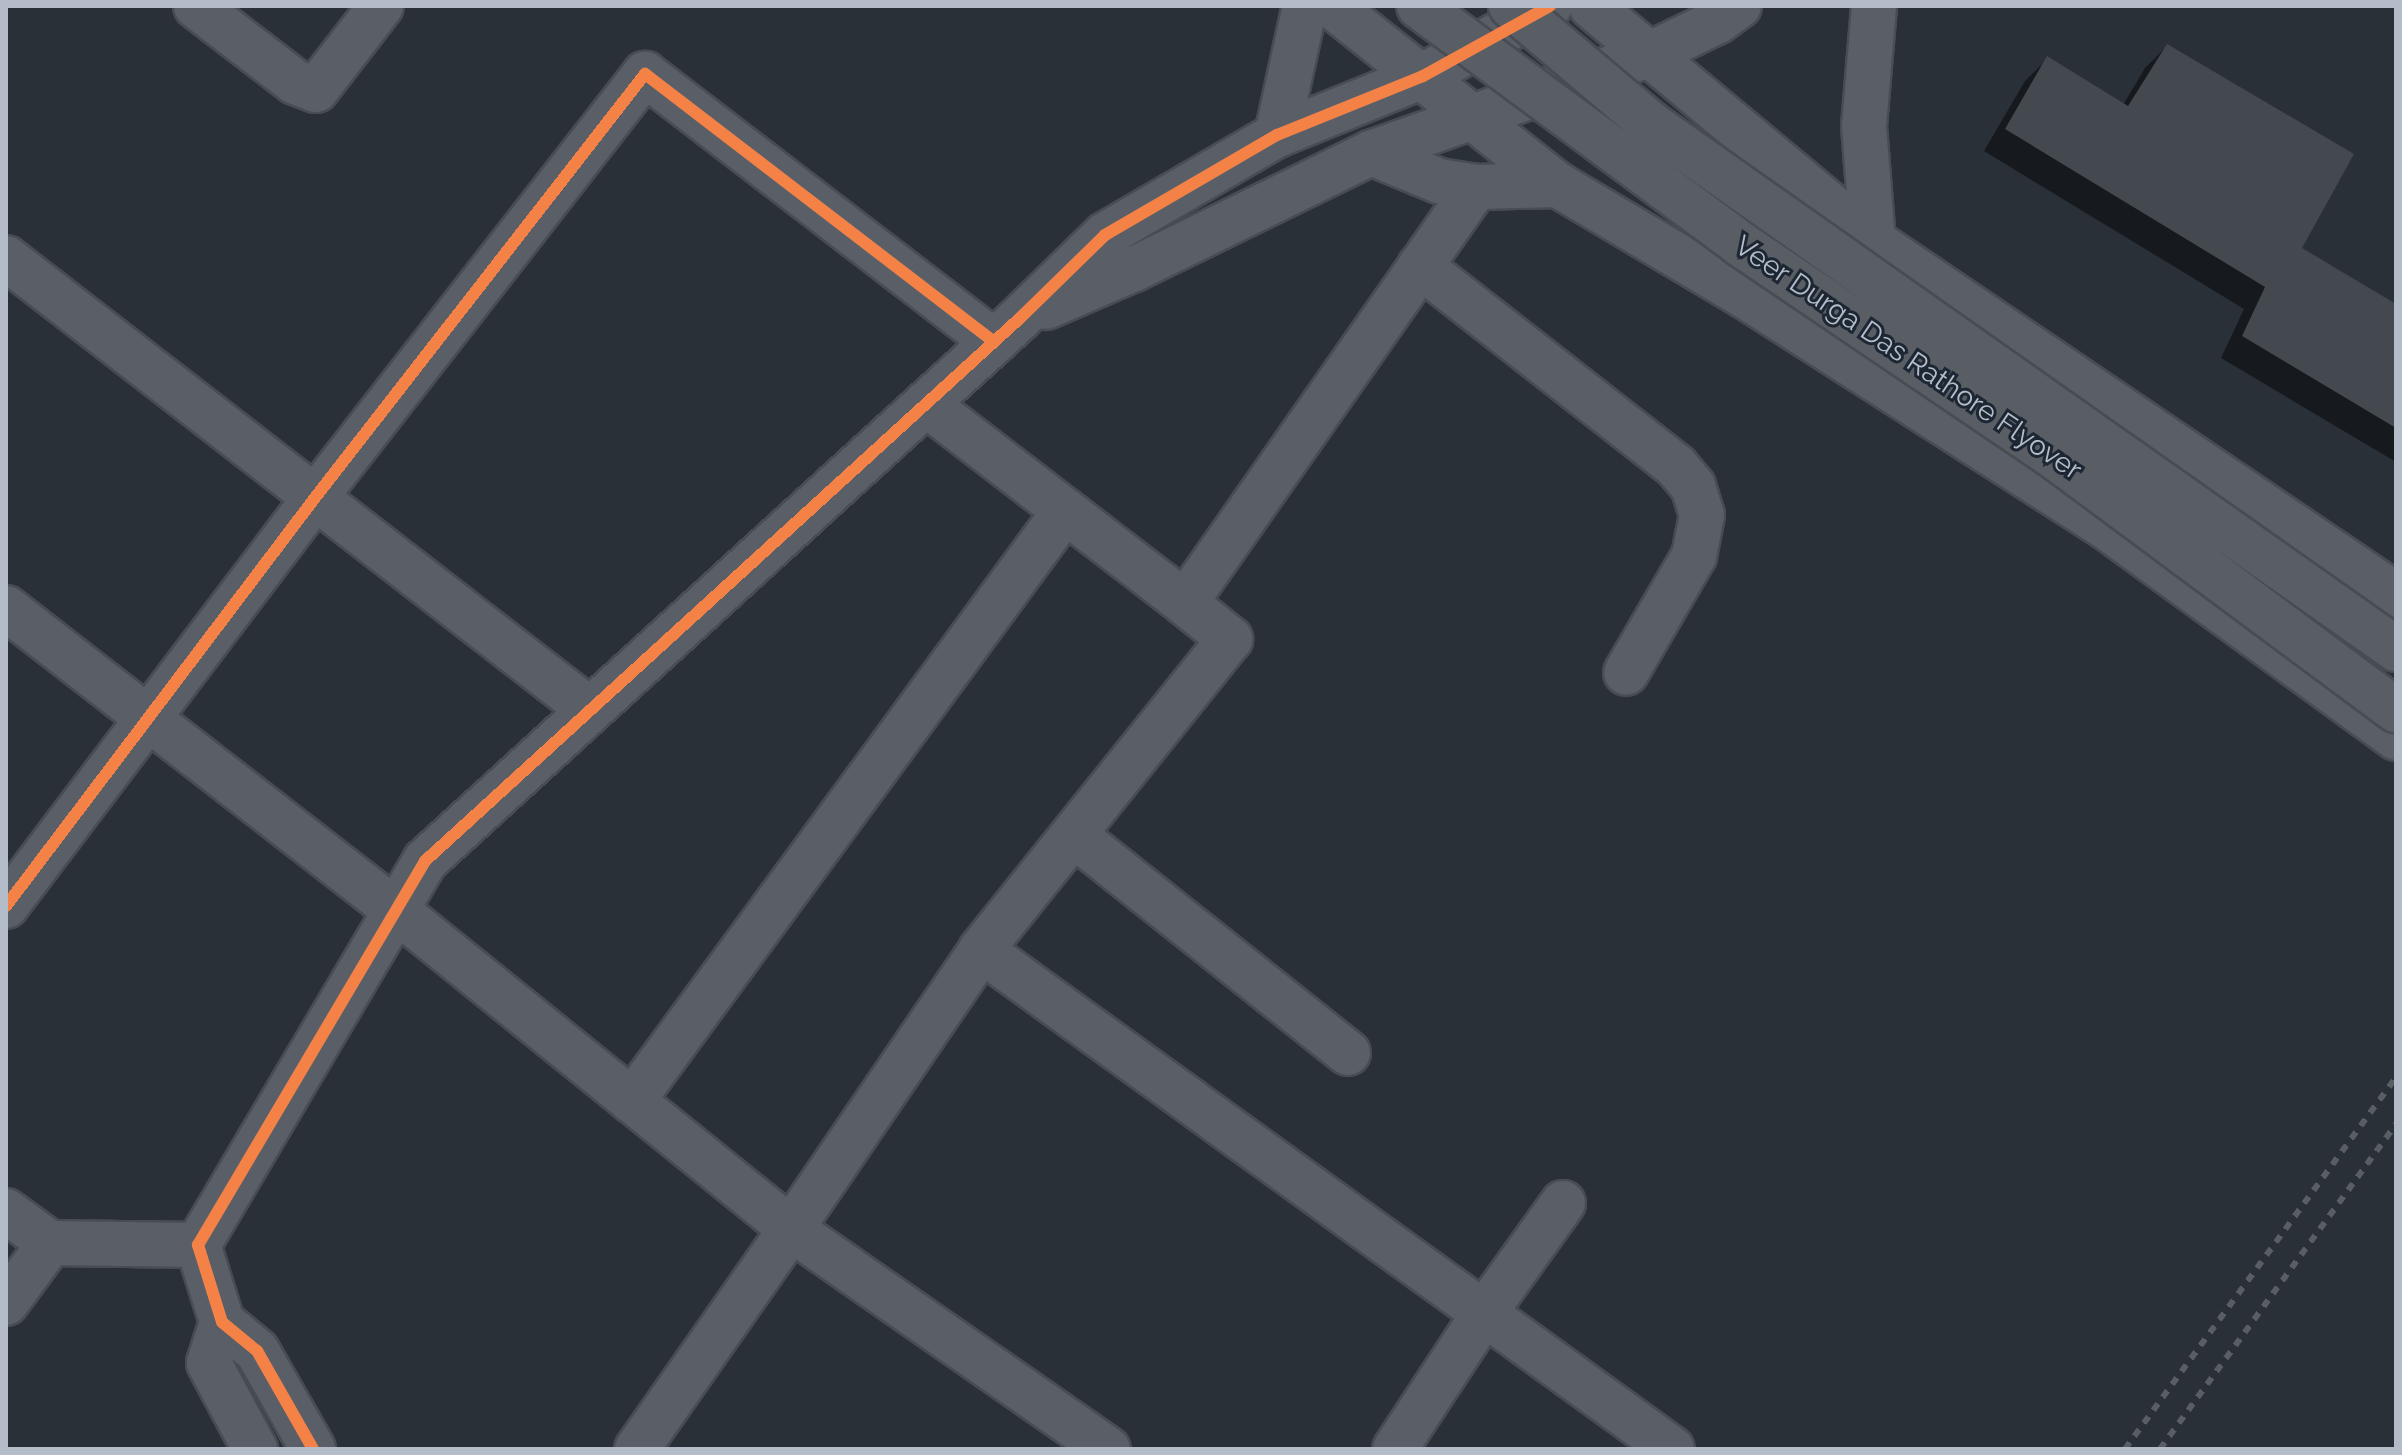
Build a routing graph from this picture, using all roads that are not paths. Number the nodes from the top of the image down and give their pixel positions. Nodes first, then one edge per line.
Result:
1 (196, 6) edge
2 (381, 6) edge
3 (1305, 6) edge
4 (1332, 6) edge
5 (1419, 6) edge
6 (1511, 6) edge
7 (1550, 6) edge
8 (1591, 6) edge
9 (1739, 6) edge
10 (1874, 6) edge
11 (1648, 55) junction
12 (1423, 76) junction
13 (1473, 115) junction
14 (1277, 135) junction
15 (1371, 153) junction
16 (1558, 185) junction
17 (1476, 187) junction
18 (1873, 241) junction
19 (6, 258) edge
20 (1420, 266) junction
21 (1790, 326) junction
22 (1006, 330) junction
23 (926, 404) junction
24 (314, 499) junction
25 (1065, 511) junction
26 (2396, 595) edge
27 (1185, 603) junction
28 (6, 608) edge
29 (2396, 649) edge
30 (1626, 673) dead end
31 (590, 710) junction
32 (2396, 710) edge
33 (148, 718) junction
34 (2396, 738) edge
35 (1074, 835) junction
36 (6, 906) edge
37 (396, 910) junction
38 (981, 950) junction
39 (1348, 1053) dead end
40 (632, 1101) junction
41 (1563, 1203) dead end
42 (6, 1211) edge
43 (791, 1229) junction
44 (50, 1243) junction
45 (198, 1245) junction
46 (6, 1303) edge
47 (1485, 1312) junction
48 (222, 1322) junction
49 (255, 1449) edge
50 (313, 1449) edge
51 (637, 1449) edge
52 (1108, 1449) edge
53 (1395, 1449) edge
54 (1672, 1449) edge

1 - 2 street
3 - 14 street
4 - 12 street
5 - 32 main road, Veer Durga Das Rathore Flyover, bridge
6 - 29 main road, Veer Durga Das Rathore Flyover, bridge
7 - 12 street
8 - 11 street
9 - 11 street
10 - 18 street
11 - 13 street
11 - 18 street
12 - 13 street
12 - 14 street
13 - 15 street
13 - 16 street
14 - 22 street
15 - 17 street
15 - 22 street
16 - 17 street
16 - 21 street
17 - 20 street
18 - 21 street
18 - 26 street
19 - 24 street
20 - 27 street
20 - 30 street
21 - 34 street
22 - 23 street
22 - 24 street
23 - 25 street
23 - 31 street
24 - 31 street
24 - 33 street
25 - 27 street
25 - 40 street
27 - 35 street
28 - 33 street
31 - 37 street
33 - 36 street
33 - 37 street
35 - 38 street
35 - 39 street
37 - 40 street
37 - 45 street
38 - 43 street
38 - 47 street
40 - 43 street
41 - 47 street
42 - 44 street
43 - 51 street
43 - 52 street
44 - 45 street
44 - 46 street
45 - 48 street
47 - 53 street
47 - 54 street
48 - 49 street
48 - 50 street

